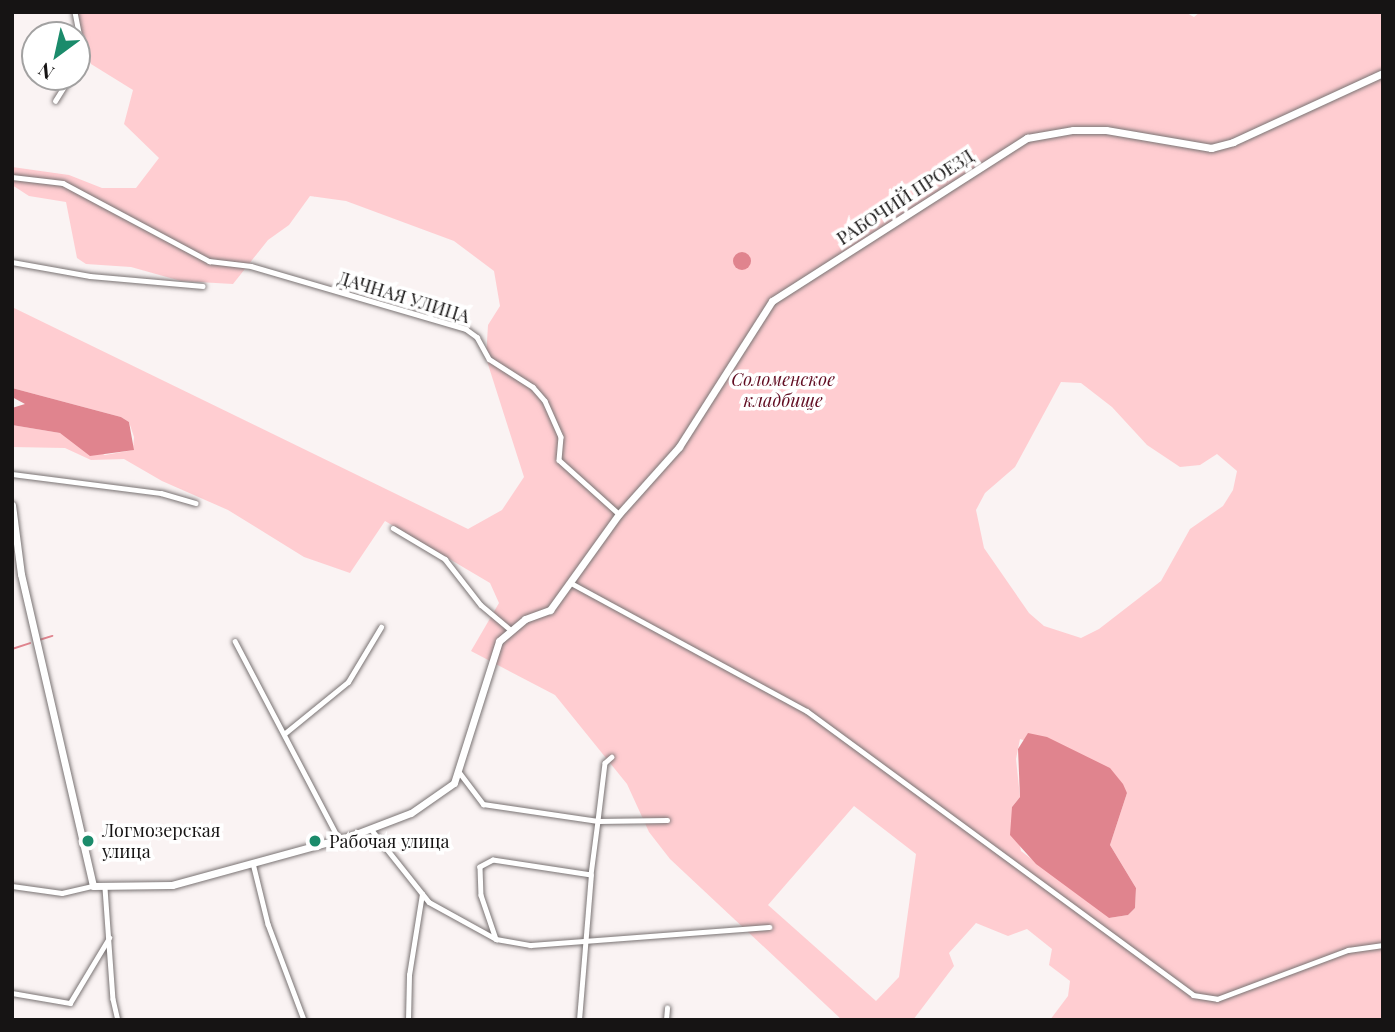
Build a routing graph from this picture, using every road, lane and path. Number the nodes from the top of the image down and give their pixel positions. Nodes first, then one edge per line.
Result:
1 (1383, 73) edge
2 (61, 91) edge
3 (55, 101) dead end
4 (12, 177) edge
5 (12, 262) edge
6 (203, 286) dead end
7 (12, 474) edge
8 (196, 503) dead end
9 (12, 505) edge
10 (618, 514) junction
11 (393, 528) dead end
12 (572, 583) junction
13 (381, 627) dead end
14 (510, 629) junction
15 (235, 641) dead end
16 (284, 734) junction
17 (612, 757) dead end
18 (460, 773) junction
19 (667, 820) dead end
20 (598, 821) junction
21 (372, 829) junction
22 (340, 840) junction
23 (253, 863) junction
24 (591, 875) junction
25 (12, 886) edge
26 (93, 886) junction
27 (104, 888) junction
28 (422, 893) junction
29 (769, 927) dead end
30 (109, 938) junction
31 (586, 938) junction
32 (496, 939) junction
33 (1383, 945) edge
34 (12, 993) edge
35 (667, 1008) dead end
36 (118, 1020) edge
37 (304, 1020) edge
38 (408, 1020) edge
39 (579, 1020) edge
40 (666, 1020) edge

1 - 10 street, РАБОЧИЙ ПРОЕЗД
2 - 3 street
4 - 10 street, ДАЧНАЯ УЛИЦА
5 - 6 street
7 - 8 street
9 - 26 street
10 - 12 street, РАБОЧИЙ ПРОЕЗД
11 - 14 street
12 - 14 street, РАБОЧИЙ ПРОЕЗД
12 - 33 street
13 - 16 street
14 - 18 street
15 - 16 street
16 - 22 street
17 - 20 street
18 - 20 street
18 - 21 street
19 - 20 street
20 - 24 street
21 - 22 street
21 - 28 street
22 - 23 street
23 - 27 street
23 - 37 street
24 - 31 street
24 - 32 street
25 - 26 street
26 - 27 street
27 - 30 street
28 - 32 street
28 - 38 street
29 - 31 street
30 - 34 street
30 - 36 street
31 - 32 street
31 - 39 street
35 - 40 street

